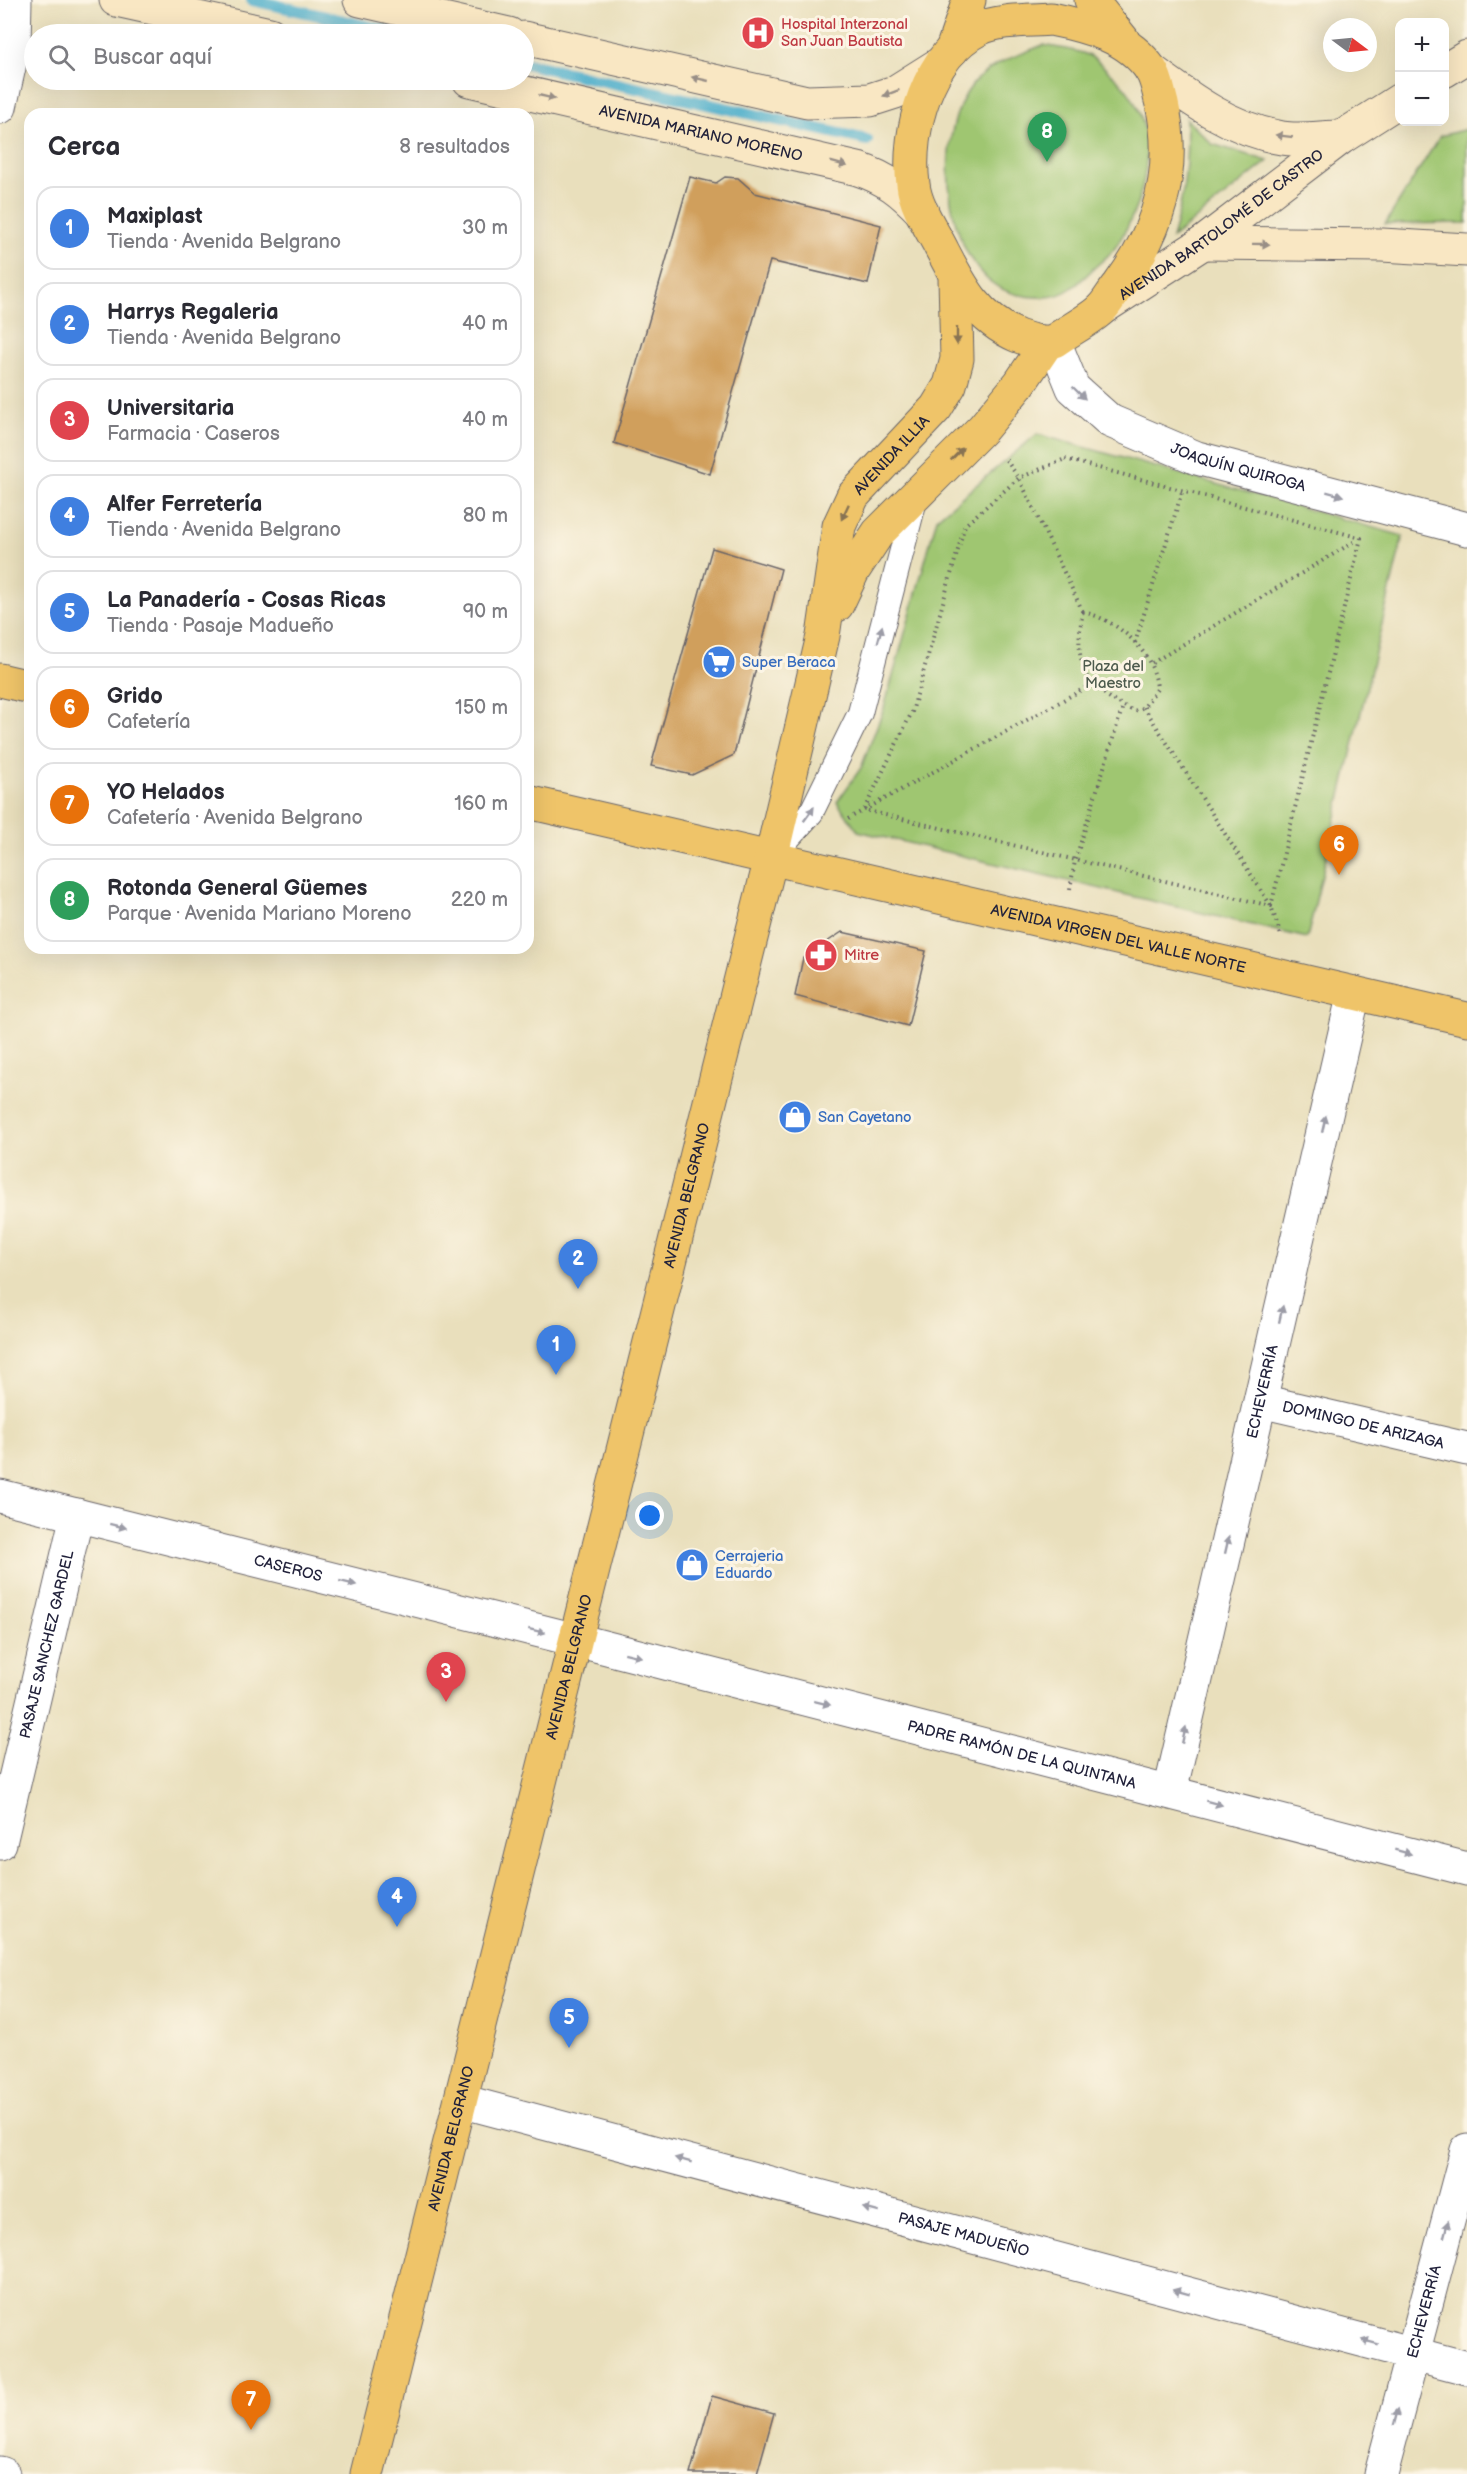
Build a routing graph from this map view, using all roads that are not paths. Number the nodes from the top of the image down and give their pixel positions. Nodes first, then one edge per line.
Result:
1 (15, 0) edge
2 (116, 0) edge
3 (360, 0) edge
4 (969, 0) edge
5 (1091, 0) edge
6 (225, 24) edge
7 (464, 24) edge
8 (534, 40) edge
9 (947, 56) junction
10 (1467, 57) edge
11 (1140, 59) junction
12 (1449, 68) edge
13 (514, 90) edge
14 (1395, 103) edge
15 (0, 107) edge
16 (1342, 137) junction
17 (922, 212) junction
18 (1203, 243) junction
19 (1467, 250) edge
20 (955, 278) junction
21 (1100, 310) junction
22 (1050, 342) junction
23 (916, 496) junction
24 (1467, 529) edge
25 (823, 636) junction
26 (0, 680) edge
27 (24, 686) edge
28 (534, 803) edge
29 (771, 858) junction
30 (1354, 993) junction
31 (1467, 1019) edge
32 (1261, 1401) junction
33 (1467, 1449) edge
34 (0, 1496) edge
35 (76, 1515) junction
36 (576, 1640) junction
37 (1170, 1792) junction
38 (0, 1843) edge
39 (1467, 1869) edge
40 (461, 2101) junction
41 (1467, 2150) edge
42 (1413, 2353) junction
43 (1467, 2368) edge
44 (367, 2474) edge
45 (1381, 2474) edge

1 - 15 street
2 - 6 main road
3 - 7 main road
4 - 9 main road
5 - 11 main road
9 -> 8 main road
9 - 11 main road
9 - 17 main road
10 - 12 main road
16 -> 11 main road, AVENIDA BARTOLOMÉ DE CASTRO
11 - 21 main road
13 -> 17 main road, AVENIDA MARIANO MORENO
14 - 16 main road, AVENIDA BARTOLOMÉ DE CASTRO
16 - 18 main road, AVENIDA BARTOLOMÉ DE CASTRO
17 - 20 main road
18 -> 19 main road
18 - 21 main road, AVENIDA BARTOLOMÉ DE CASTRO
20 - 22 main road
20 -> 25 main road, AVENIDA ILLIA
21 - 22 main road
23 -> 22 main road, AVENIDA ILLIA
22 -> 24 street, JOAQUÍN QUIROGA
23 - 25 main road, AVENIDA ILLIA
29 -> 23 lane
25 - 29 main road, AVENIDA ILLIA
26 - 27 main road
28 - 29 main road, AVENIDA VIRGEN DEL VALLE NORTE
29 - 30 main road, AVENIDA VIRGEN DEL VALLE NORTE
29 - 36 main road, AVENIDA BELGRANO
30 - 31 main road, AVENIDA VIRGEN DEL VALLE NORTE
32 -> 30 street, ECHEVERRÍA
32 - 33 street, DOMINGO DE ARIZAGA
37 -> 32 street, ECHEVERRÍA
34 - 35 street, CASEROS
35 -> 36 street, CASEROS
35 - 38 street, PASAJE SANCHEZ GARDEL
36 -> 37 street, PADRE RAMÓN DE LA QUINTANA
36 - 40 main road, AVENIDA BELGRANO
37 -> 39 street, PADRE RAMÓN DE LA QUINTANA
42 -> 40 street, PASAJE MADUEÑO
40 - 44 main road, AVENIDA BELGRANO
42 -> 41 street, ECHEVERRÍA
42 - 43 street, PASAJE MADUEÑO
45 -> 42 street, ECHEVERRÍA

